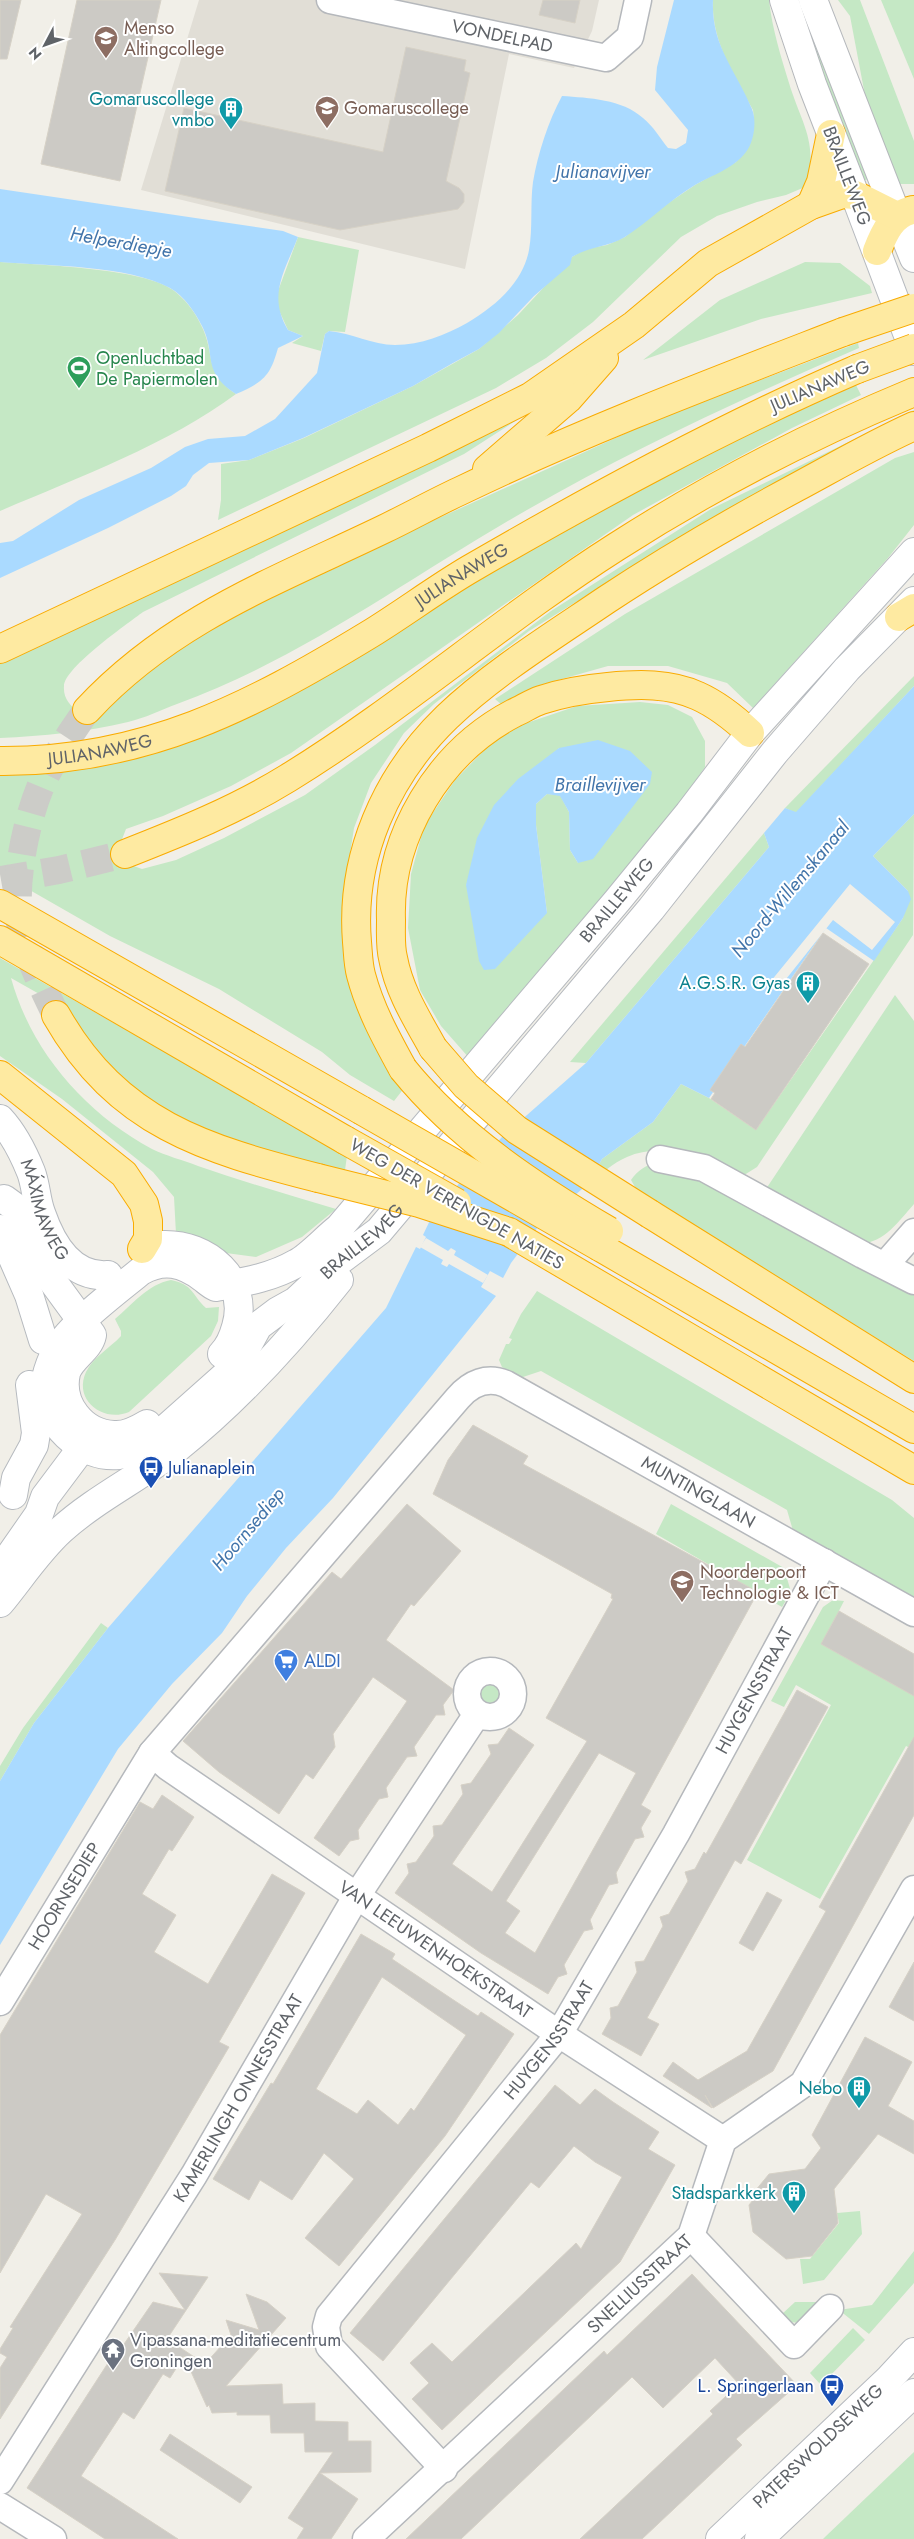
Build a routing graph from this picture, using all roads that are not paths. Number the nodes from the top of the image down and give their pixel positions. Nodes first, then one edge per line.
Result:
1 (330, 0) edge
2 (638, 0) edge
3 (784, 0) edge
4 (813, 0) edge
5 (831, 134) junction
6 (855, 195) junction
7 (810, 205) junction
8 (908, 212) edge
9 (877, 251) junction
10 (914, 258) edge
11 (914, 308) edge
12 (634, 325) junction
13 (914, 349) edge
14 (914, 392) edge
15 (914, 426) edge
16 (461, 491) junction
17 (914, 552) edge
18 (909, 609) edge
19 (0, 649) edge
20 (86, 710) tunnel mouth
21 (750, 732) junction
22 (0, 761) edge
23 (125, 854) tunnel mouth
24 (0, 904) edge
25 (0, 940) edge
26 (56, 1015) tunnel mouth
27 (0, 1075) edge
28 (0, 1119) edge
29 (660, 1159) dead end
30 (1, 1194) edge
31 (0, 1229) edge
32 (379, 1231) junction
33 (509, 1232) junction
34 (914, 1232) edge
35 (605, 1239) junction
36 (156, 1252) junction
37 (885, 1265) junction
38 (227, 1274) junction
39 (108, 1275) junction
40 (914, 1281) edge
41 (246, 1325) junction
42 (64, 1327) junction
43 (914, 1379) edge
44 (480, 1381) joint
45 (60, 1428) junction
46 (914, 1429) edge
47 (97, 1445) junction
48 (914, 1470) edge
49 (6, 1505) edge
50 (824, 1562) junction
51 (0, 1570) edge
52 (0, 1603) edge
53 (914, 1613) edge
54 (477, 1714) dead end
55 (152, 1753) junction
56 (914, 1889) edge
57 (356, 1897) junction
58 (0, 2002) edge
59 (559, 2034) junction
60 (723, 2140) junction
61 (691, 2236) junction
62 (830, 2308) dead end
63 (914, 2352) edge
64 (914, 2393) edge
65 (444, 2468) junction
66 (0, 2482) edge
67 (0, 2506) edge
68 (52, 2539) edge
69 (366, 2539) edge
70 (720, 2539) edge
71 (759, 2539) edge

1 - 2 street, VONDELPAD
3 - 5 main road, BRAILLEWEG
4 - 8 main road, BRAILLEWEG
5 - 6 main road, BRAILLEWEG
5 - 7 highway
6 - 7 highway
6 - 8 highway
6 - 9 main road, BRAILLEWEG
7 - 12 highway
8 - 9 highway
8 - 10 main road, BRAILLEWEG
9 - 13 main road, BRAILLEWEG
11 - 16 highway, bridge
12 - 16 highway
12 - 19 highway
13 - 22 highway, JULIANAWEG, bridge
14 - 23 highway
15 - 35 highway, bridge
16 - 20 highway
17 - 21 main road, BRAILLEWEG
18 - 32 main road, BRAILLEWEG
21 - 38 main road, BRAILLEWEG
21 - 43 highway, bridge
24 - 35 highway, WEG DER VERENIGDE NATIES, bridge
25 - 33 highway, WEG DER VERENIGDE NATIES, bridge
26 - 33 highway, bridge
27 - 36 highway
28 - 39 main road, MÁXIMAWEG
29 - 37 street
30 - 42 main road, MÁXIMAWEG
31 - 42 main road
32 - 41 main road, BRAILLEWEG
32 - 52 main road
33 - 48 highway, WEG DER VERENIGDE NATIES
34 - 37 street
35 - 46 highway
36 - 38 main road
36 - 39 main road
36 - 42 main road
37 - 40 street
38 - 41 main road
39 - 42 main road
41 - 47 main road
42 - 45 main road
42 - 47 main road
42 - 49 main road
44 - 50 street, MUNTINGLAAN
44 - 55 street, HOORNSEDIEP
45 - 47 main road
45 - 49 main road
47 - 51 main road
50 - 53 street, MUNTINGLAAN
50 - 59 street, HUYGENSSTRAAT
54 - 57 street, KAMERLINGH ONNESSTRAAT
55 - 57 street, VAN LEEUWENHOEKSTRAAT
55 - 58 street, HOORNSEDIEP
56 - 60 street
57 - 59 street, VAN LEEUWENHOEKSTRAAT
57 - 66 street, KAMERLINGH ONNESSTRAAT
59 - 60 street, VAN LEEUWENHOEKSTRAAT
59 - 65 street, HUYGENSSTRAAT
60 - 61 street, SNELLIUSSTRAAT
61 - 62 street
61 - 65 street, SNELLIUSSTRAAT
63 - 70 main road, PATERSWOLDSEWEG
64 - 71 main road, PATERSWOLDSEWEG
65 - 69 street, SNELLIUSSTRAAT
67 - 68 street

